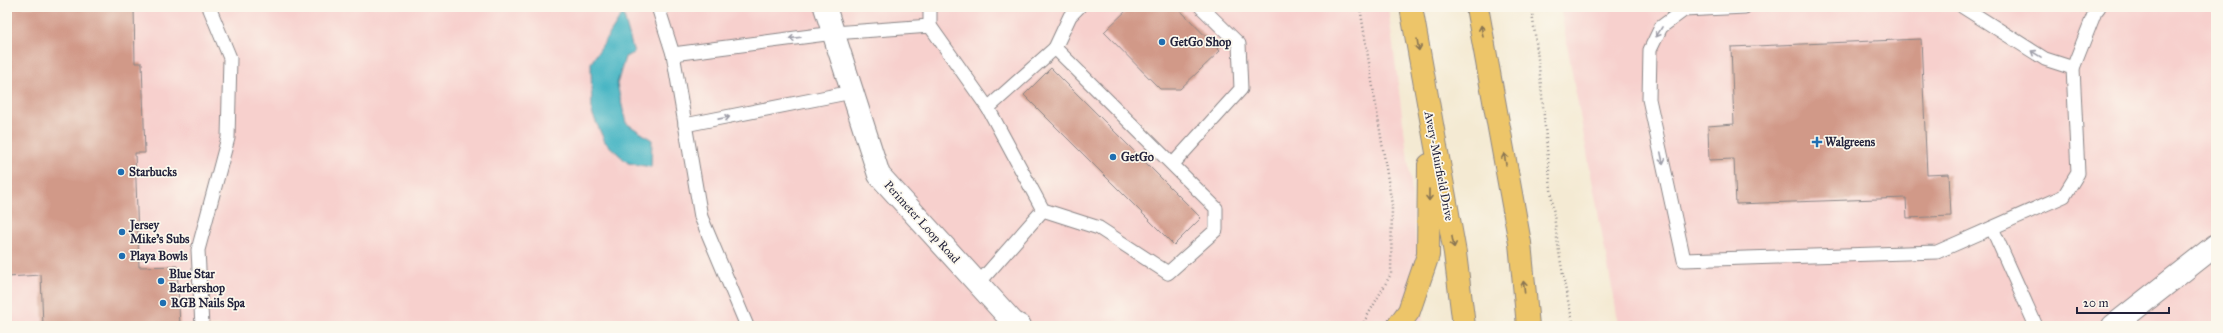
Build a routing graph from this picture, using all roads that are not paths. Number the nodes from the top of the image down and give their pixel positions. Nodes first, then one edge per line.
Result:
1 (209, 7) edge
2 (658, 7) edge
3 (825, 7) edge
4 (930, 7) edge
5 (1079, 7) edge
6 (1201, 7) edge
7 (1411, 7) edge
8 (1477, 7) edge
9 (1745, 7) edge
10 (1962, 7) edge
11 (2099, 7) edge
12 (930, 26) junction
13 (834, 33) junction
14 (1055, 48) junction
15 (673, 54) junction
16 (2073, 68) junction
17 (852, 92) junction
18 (988, 108) junction
19 (1429, 114) junction
20 (685, 126) junction
21 (1173, 164) junction
22 (1043, 210) junction
23 (1992, 228) junction
24 (2216, 245) edge
25 (978, 284) junction
26 (202, 326) edge
27 (748, 326) edge
28 (1020, 326) edge
29 (1398, 326) edge
30 (1464, 326) edge
31 (1528, 326) edge
32 (2036, 326) edge
33 (2113, 326) edge

1 - 26 lane
2 - 15 lane
3 - 13 street, Perimeter Loop Road
4 - 12 lane
5 - 14 lane
6 - 21 lane
7 -> 19 main road, Avery-Muirfield Drive
31 -> 8 main road
9 -> 23 lane
16 -> 10 lane
11 - 16 lane
12 - 13 lane
12 - 18 lane
13 -> 15 lane
13 - 17 street, Perimeter Loop Road
14 - 18 lane
14 - 21 lane
15 - 20 lane
16 - 23 lane
20 -> 17 lane
17 - 25 street, Perimeter Loop Road
18 - 22 lane
19 -> 29 main road
19 -> 30 main road, Avery-Muirfield Drive
20 - 27 lane
21 - 22 lane
22 - 25 lane
23 - 32 lane
24 - 33 street
25 - 28 street, Perimeter Loop Road

